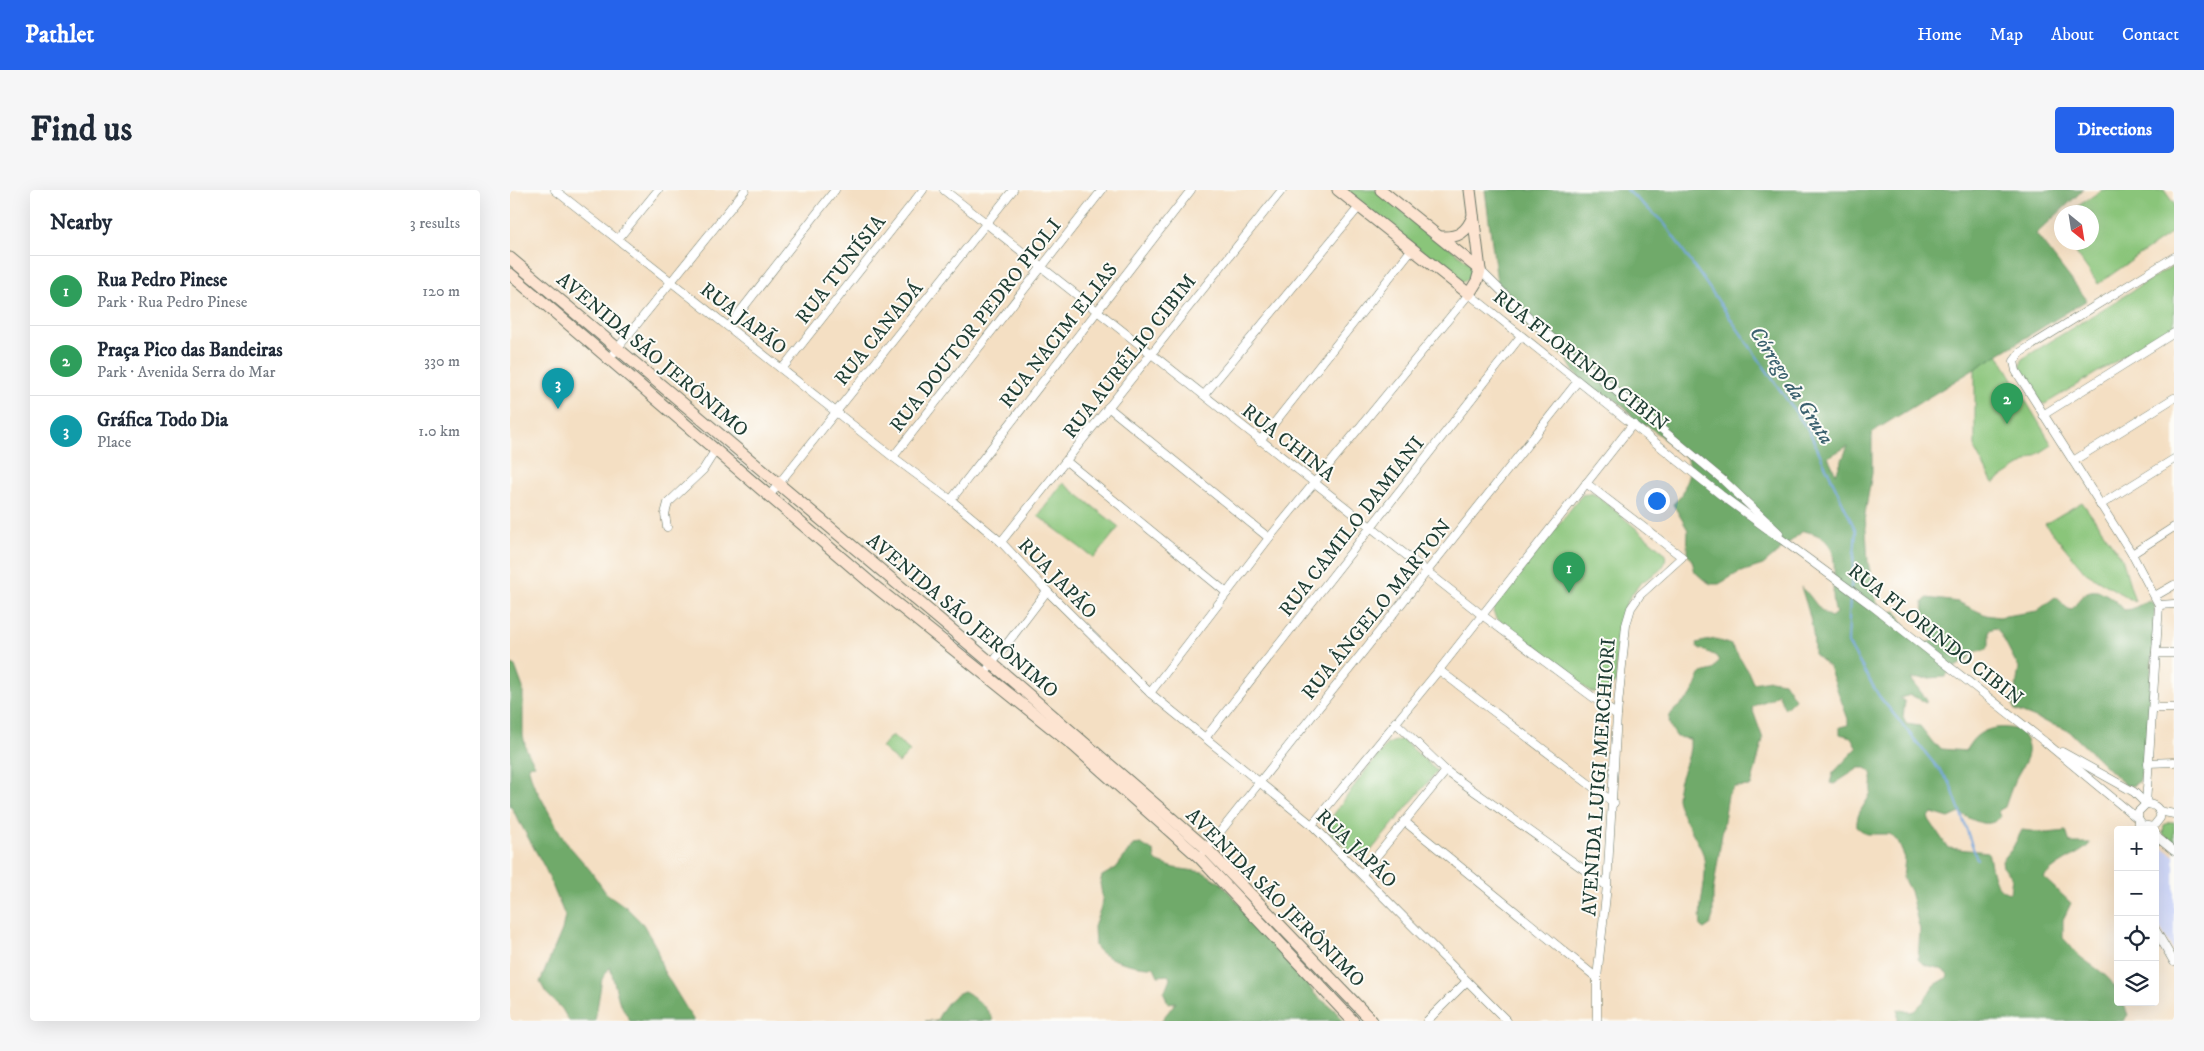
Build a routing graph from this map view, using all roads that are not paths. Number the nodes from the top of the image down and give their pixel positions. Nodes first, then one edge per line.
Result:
1 (555, 190) edge
2 (658, 190) edge
3 (745, 190) edge
4 (834, 190) edge
5 (923, 190) edge
6 (944, 190) edge
7 (1013, 190) edge
8 (1102, 190) edge
9 (1191, 190) edge
10 (1282, 190) edge
11 (1338, 190) edge
12 (1381, 190) edge
13 (1470, 190) edge
14 (566, 193) edge
15 (1359, 207) junction
16 (1473, 216) junction
17 (987, 224) junction
18 (1441, 237) junction
19 (618, 239) junction
20 (1412, 249) junction
21 (2174, 256) edge
22 (510, 258) edge
23 (1041, 266) junction
24 (1480, 270) junction
25 (510, 274) edge
26 (670, 281) junction
27 (1469, 294) junction
28 (1096, 311) junction
29 (729, 326) junction
30 (2174, 333) edge
31 (1521, 336) junction
32 (618, 348) junction
33 (1150, 354) junction
34 (608, 360) junction
35 (782, 368) junction
36 (1578, 381) junction
37 (1204, 395) junction
38 (2174, 398) edge
39 (1108, 407) junction
40 (836, 410) junction
41 (2043, 416) junction
42 (1633, 424) junction
43 (1260, 441) junction
44 (715, 451) junction
45 (893, 457) junction
46 (2174, 459) edge
47 (1066, 461) junction
48 (2073, 461) junction
49 (1314, 483) junction
50 (1586, 483) junction
51 (779, 484) junction
52 (769, 496) junction
53 (951, 500) junction
54 (2100, 505) junction
55 (1370, 526) junction
56 (667, 527) dead end
57 (2174, 527) edge
58 (1269, 538) junction
59 (1001, 542) junction
60 (2132, 554) junction
61 (1804, 557) junction
62 (1426, 571) junction
63 (2174, 585) edge
64 (1047, 592) junction
65 (1227, 593) junction
66 (2155, 596) junction
67 (2174, 604) edge
68 (2159, 605) junction
69 (1482, 615) junction
70 (2174, 653) edge
71 (2156, 654) junction
72 (993, 665) junction
73 (1439, 670) junction
74 (984, 674) junction
75 (1150, 692) junction
76 (2153, 708) junction
77 (2174, 708) edge
78 (1617, 715) junction
79 (1396, 722) junction
80 (1206, 737) junction
81 (2046, 742) junction
82 (2174, 762) edge
83 (2148, 763) junction
84 (1446, 771) junction
85 (1259, 781) junction
86 (2147, 783) junction
87 (2134, 792) junction
88 (1614, 803) junction
89 (2146, 804) junction
90 (2160, 811) junction
91 (2174, 814) edge
92 (2138, 819) junction
93 (1404, 821) junction
94 (1312, 825) junction
95 (2144, 826) edge
96 (2155, 826) edge
97 (2159, 839) edge
98 (2174, 851) edge
99 (1203, 853) junction
100 (1362, 874) junction
101 (1607, 886) junction
102 (2159, 936) edge
103 (2174, 962) edge
104 (1319, 967) junction
105 (1310, 976) junction
106 (1597, 978) junction
107 (1467, 981) junction
108 (1353, 1021) edge
109 (1372, 1021) edge
110 (1427, 1021) edge
111 (1507, 1021) edge
112 (1597, 1021) edge

1 - 14 street, RUA JAPÃO
2 - 19 street
3 - 26 street
4 - 29 street
5 - 35 street, RUA TUNÍSIA
6 - 17 street, RUA CHINA
7 - 17 street, RUA CANADÁ
8 - 23 street, RUA DOUTOR PEDRO PIOLI
9 - 28 street, RUA NACIM ELIAS
10 - 33 street, RUA AURÉLIO CIBIM
11 - 15 street, RUA FLORINDO CIBIN
12 - 18 street, RUA FLORINDO CIBIN
13 - 16 street
14 - 19 street, RUA JAPÃO
15 - 20 street, RUA FLORINDO CIBIN
15 - 37 street
16 - 18 street
16 - 24 street
17 - 23 street, RUA CHINA
17 - 40 street, RUA CANADÁ
18 - 24 street, RUA FLORINDO CIBIN
19 - 26 street, RUA JAPÃO
20 - 27 street, RUA FLORINDO CIBIN
20 - 43 street
21 - 41 street
22 - 32 street, AVENIDA SÃO JERÔNIMO
23 - 28 street, RUA CHINA
23 - 45 street, RUA DOUTOR PEDRO PIOLI
24 - 27 street
24 - 61 street, RUA FLORINDO CIBIN
25 - 34 street, AVENIDA SÃO JERÔNIMO
26 - 29 street, RUA JAPÃO
26 - 32 street
27 - 31 street, RUA FLORINDO CIBIN
27 - 49 street
28 - 33 street, RUA CHINA
28 - 53 street, RUA NACIM ELIAS
29 - 35 street, RUA JAPÃO
30 - 41 street
31 - 36 street, RUA FLORINDO CIBIN
31 - 55 street, RUA CAMILO DAMIANI
32 - 34 street
32 - 51 street, AVENIDA SÃO JERÔNIMO
33 - 37 street, RUA CHINA
33 - 39 street, RUA AURÉLIO CIBIM
34 - 44 street, AVENIDA SÃO JERÔNIMO
35 - 40 street, RUA JAPÃO
36 - 42 street, RUA FLORINDO CIBIN
36 - 62 street, RUA ÂNGELO MARTON
37 - 43 street, RUA CHINA
38 - 48 street
39 - 47 street, RUA AURÉLIO CIBIM
39 - 58 street
40 - 45 street, RUA JAPÃO
40 - 51 street, RUA CANADÁ
41 - 48 street
42 - 50 street
42 - 61 street, RUA FLORINDO CIBIN
43 - 49 street, RUA CHINA
44 - 52 street, AVENIDA SÃO JERÔNIMO
44 - 56 street
45 - 53 street, RUA JAPÃO
46 - 54 street
47 - 59 street, RUA AURÉLIO CIBIM
47 - 65 street
48 - 54 street
49 - 55 street, RUA CHINA
49 - 58 street
50 - 69 street
50 - 78 street, AVENIDA LUIGI MERCHIORI
51 - 52 street, RUA CANADÁ
51 - 72 street, AVENIDA SÃO JERÔNIMO
52 - 74 street, AVENIDA SÃO JERÔNIMO
53 - 59 street, RUA JAPÃO
54 - 60 street
55 - 62 street, RUA CHINA
55 - 80 street, RUA CAMILO DAMIANI
57 - 60 street
58 - 65 street
59 - 64 street, RUA JAPÃO
60 - 66 street
61 - 81 street, RUA FLORINDO CIBIN
62 - 69 street, RUA CHINA
62 - 85 street, RUA ÂNGELO MARTON
63 - 66 street
64 - 72 street
64 - 75 street, RUA JAPÃO
65 - 75 street
66 - 68 street
67 - 68 street
68 - 71 street
69 - 73 street
69 - 78 street, RUA CHINA
70 - 71 street
71 - 76 street
72 - 74 street
72 - 99 street, AVENIDA SÃO JERÔNIMO
73 - 79 street
73 - 88 street
74 - 99 street, AVENIDA SÃO JERÔNIMO
75 - 80 street, RUA JAPÃO
76 - 77 street
76 - 83 street
78 - 88 street, AVENIDA LUIGI MERCHIORI
79 - 84 street
79 - 94 street
80 - 85 street, RUA JAPÃO
81 - 87 street, RUA FLORINDO CIBIN
81 - 92 street, RUA FLORINDO CIBIN
82 - 83 street
83 - 86 street
84 - 93 street
84 - 101 street
85 - 94 street, RUA JAPÃO
85 - 99 street, RUA ÂNGELO MARTON
86 - 87 street
86 - 89 street
87 - 89 street, RUA FLORINDO CIBIN
88 - 101 street, AVENIDA LUIGI MERCHIORI
89 - 90 street
89 - 92 street
90 - 91 street
90 - 96 street
92 - 95 street, RUA FLORINDO CIBIN
93 - 100 street
93 - 106 street
94 - 100 street, RUA JAPÃO
97 - 98 street, RUA FLORINDO CIBIN
99 - 104 street, AVENIDA SÃO JERÔNIMO
99 - 105 street, AVENIDA SÃO JERÔNIMO
100 - 107 street, RUA JAPÃO
101 - 106 street, AVENIDA LUIGI MERCHIORI
102 - 103 street
104 - 105 street
104 - 109 street, AVENIDA SÃO JERÔNIMO
105 - 108 street, AVENIDA SÃO JERÔNIMO
106 - 112 street, AVENIDA LUIGI MERCHIORI
107 - 110 street
107 - 111 street, RUA JAPÃO

